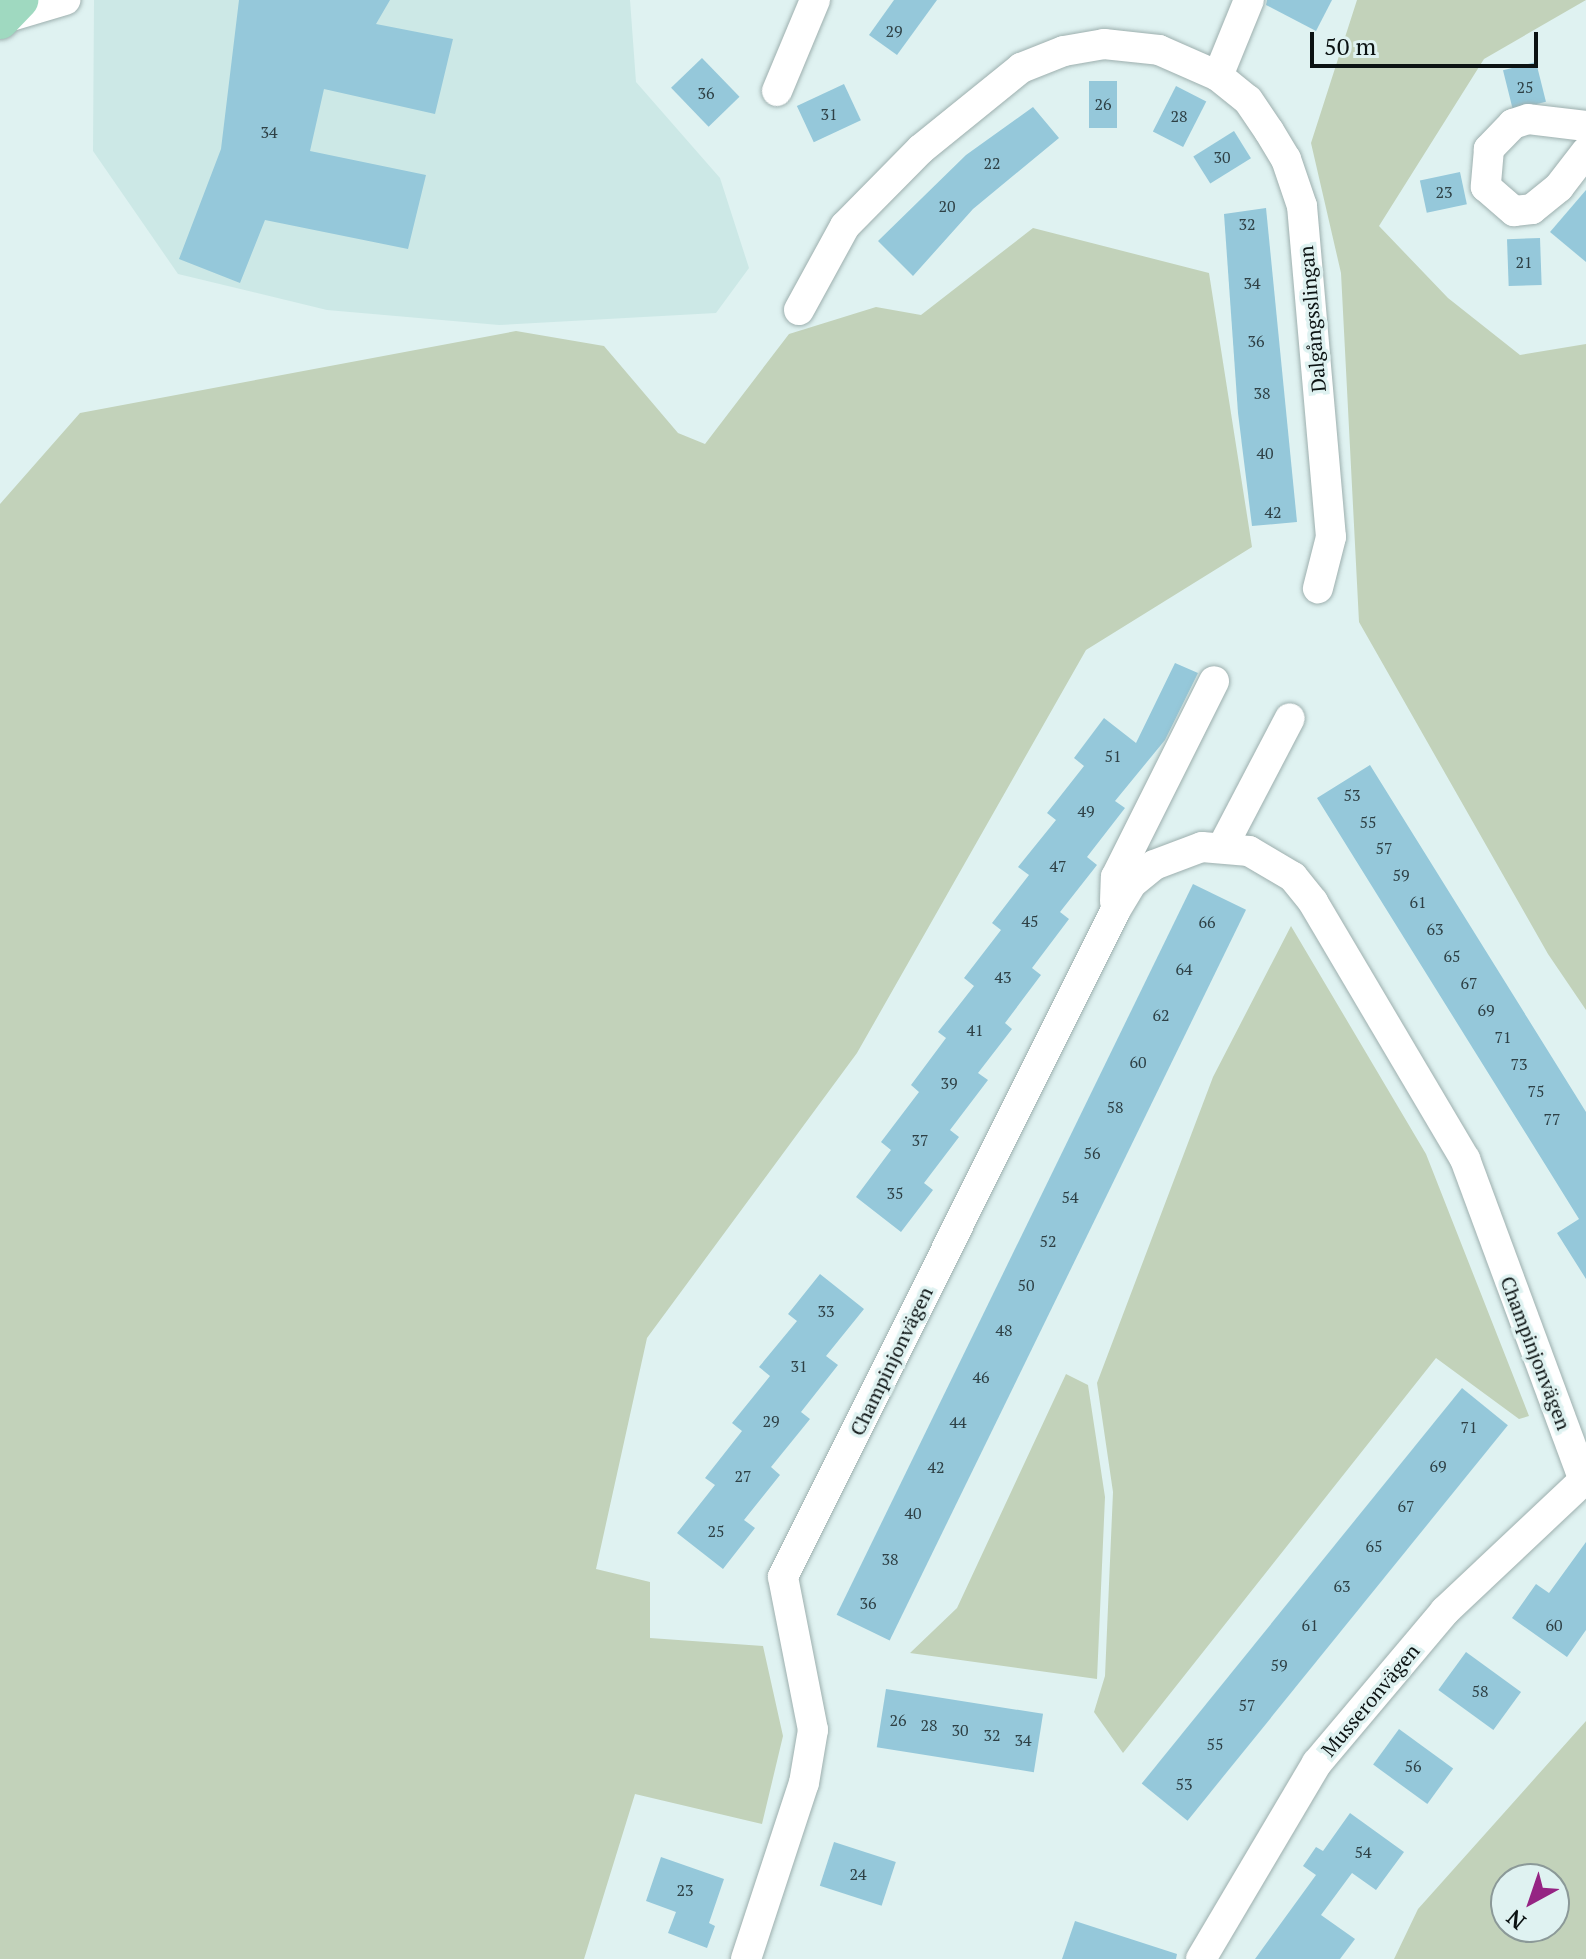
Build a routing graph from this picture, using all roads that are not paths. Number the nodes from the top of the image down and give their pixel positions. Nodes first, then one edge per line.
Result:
1 (65, 0) edge
2 (815, 0) edge
3 (1249, 0) edge
4 (8, 13) edge
5 (1218, 76) junction
6 (777, 91) dead end
7 (1586, 126) edge
8 (1586, 152) edge
9 (799, 310) dead end
10 (1318, 588) dead end
11 (1214, 681) dead end
12 (1290, 718) dead end
13 (1223, 846) junction
14 (1115, 911) junction
15 (1585, 1479) edge
16 (746, 1959) edge
17 (1201, 1959) edge

1 - 4 street
2 - 6 street
3 - 5 street
5 - 9 street, Dalgångsslingan
5 - 10 street, Dalgångsslingan
7 - 8 street
11 - 14 street
12 - 13 street
13 - 14 street, Champinjonvägen
13 - 15 street, Champinjonvägen
14 - 16 street, Champinjonvägen
15 - 17 street, Musseronvägen

